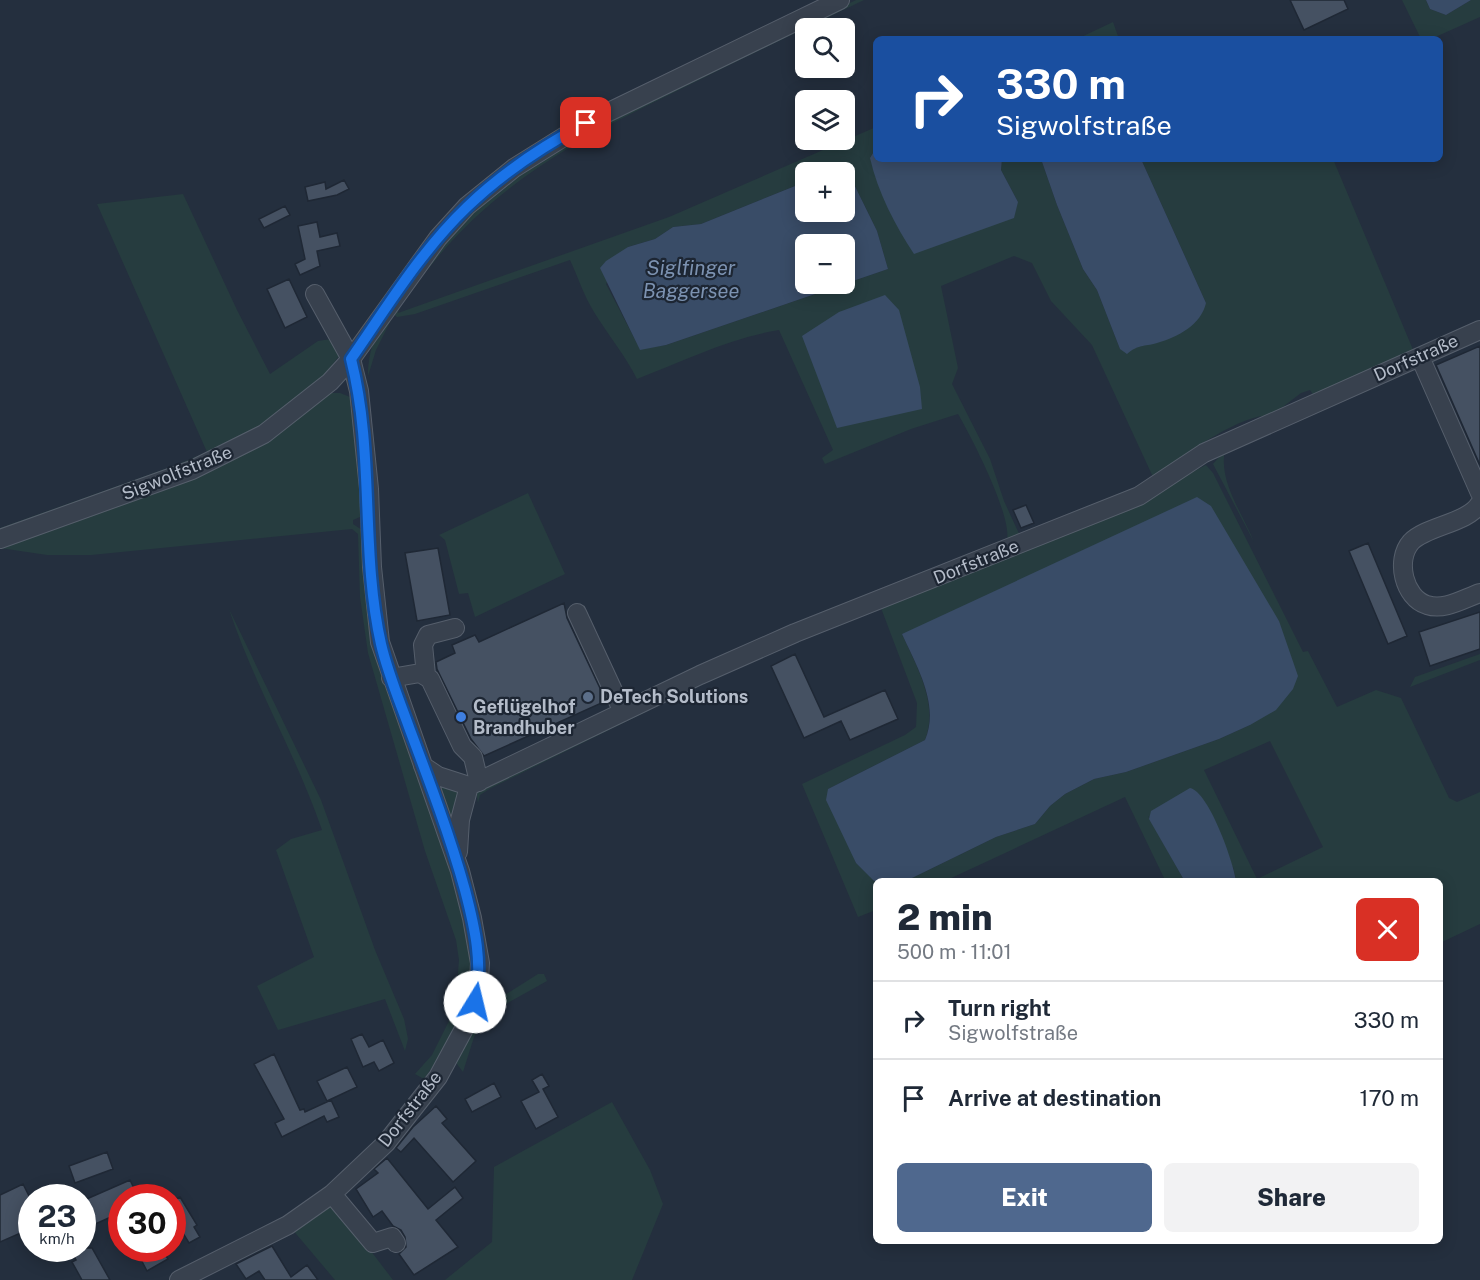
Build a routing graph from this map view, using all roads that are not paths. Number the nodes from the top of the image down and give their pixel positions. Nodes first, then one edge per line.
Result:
1 (840, 0) edge
2 (315, 294) dead end
3 (1480, 330) edge
4 (1420, 357) junction
5 (351, 359) junction
6 (1480, 493) edge
7 (1480, 503) edge
8 (0, 539) edge
9 (1480, 593) edge
10 (577, 613) dead end
11 (455, 628) dead end
12 (426, 675) junction
13 (391, 678) junction
14 (623, 712) junction
15 (423, 766) junction
16 (474, 784) junction
17 (460, 871) junction
18 (332, 1194) junction
19 (396, 1243) dead end
20 (179, 1280) edge

1 - 5 street, Sigwolfstraße
2 - 5 street, Dorfstraße
3 - 4 street, Dorfstraße
4 - 6 street
4 - 14 street, Dorfstraße
5 - 8 street, Sigwolfstraße
5 - 13 street, Dorfstraße
7 - 9 street
10 - 14 street
11 - 12 street
12 - 13 street
12 - 16 street
13 - 15 street, Dorfstraße
14 - 16 street, Dorfstraße
15 - 16 street
15 - 17 street, Dorfstraße
16 - 17 street, Dorfstraße
17 - 18 street, Dorfstraße
18 - 19 street
18 - 20 street, Dorfstraße

